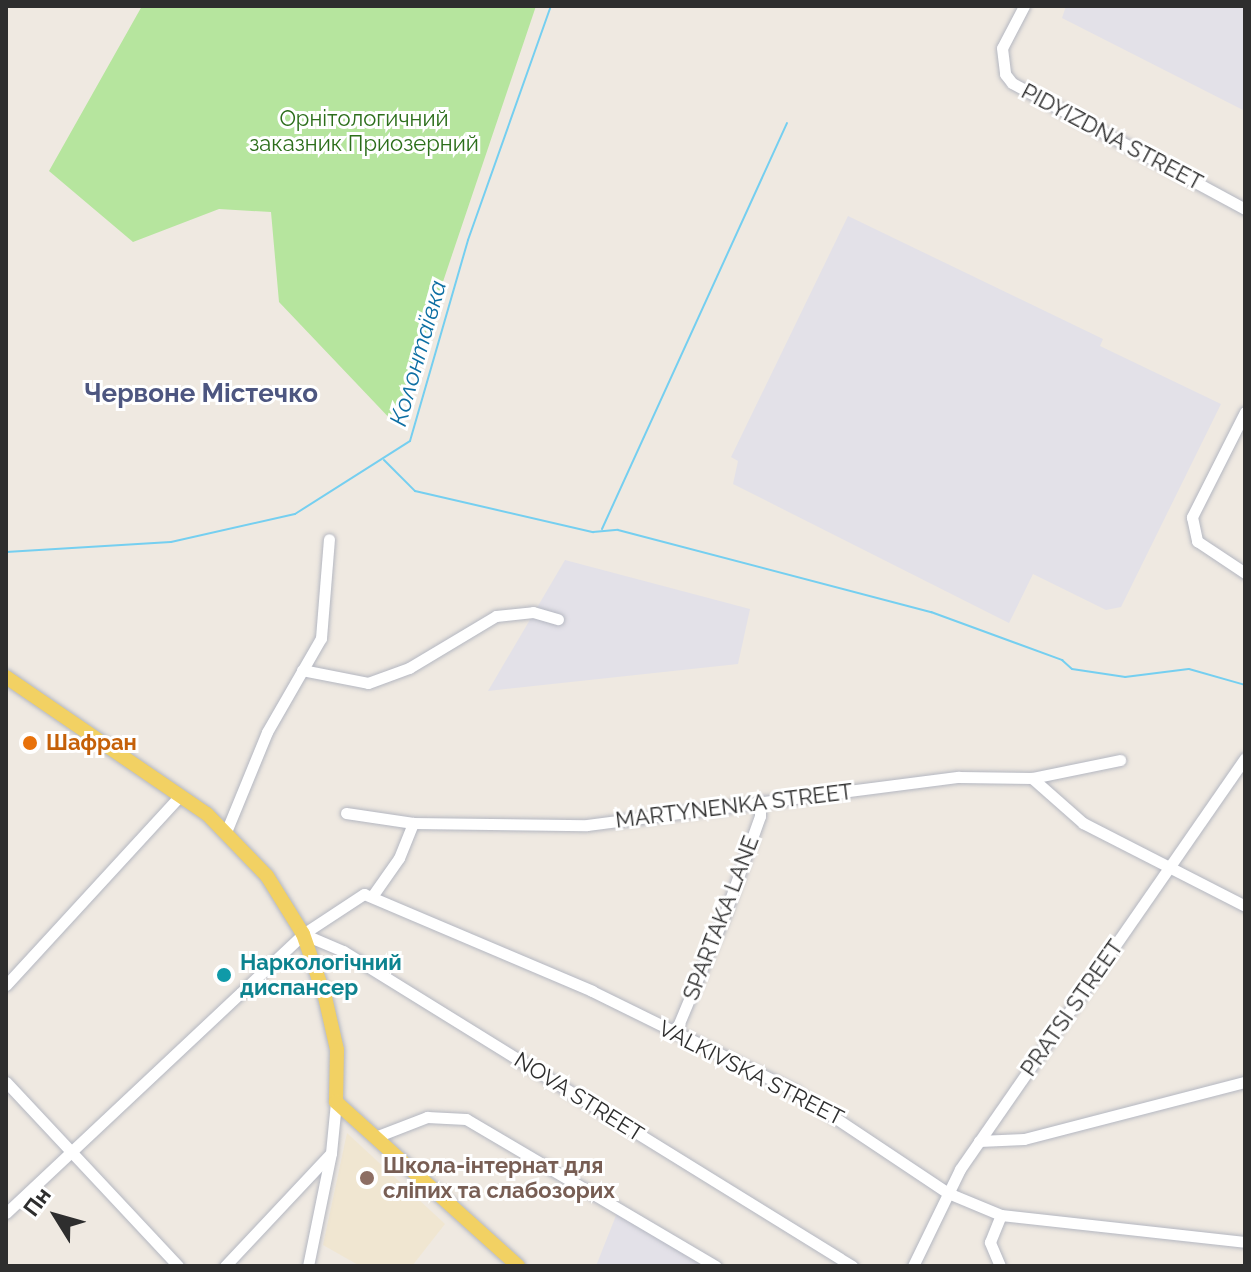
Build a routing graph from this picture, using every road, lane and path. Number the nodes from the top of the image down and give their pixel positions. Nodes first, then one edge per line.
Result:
1 (1024, 6) edge
2 (1245, 209) edge
3 (1245, 412) edge
4 (329, 539) dead end
5 (1245, 573) edge
6 (558, 619) dead end
7 (302, 670) junction
8 (6, 677) edge
9 (1245, 758) edge
10 (1120, 760) dead end
11 (1032, 778) junction
12 (181, 795) junction
13 (760, 801) junction
14 (346, 813) dead end
15 (413, 823) junction
16 (226, 832) junction
17 (1167, 868) junction
18 (373, 895) junction
19 (1245, 906) edge
20 (303, 934) junction
21 (6, 985) edge
22 (675, 1033) junction
23 (6, 1082) edge
24 (1245, 1082) edge
25 (336, 1102) junction
26 (378, 1136) junction
27 (979, 1141) junction
28 (331, 1153) junction
29 (73, 1154) junction
30 (948, 1193) junction
31 (6, 1213) edge
32 (1001, 1215) junction
33 (1245, 1242) edge
34 (178, 1266) edge
35 (225, 1266) edge
36 (308, 1266) edge
37 (518, 1266) edge
38 (716, 1266) edge
39 (852, 1266) edge
40 (913, 1266) edge
41 (1000, 1266) edge

1 - 2 street, PIDYIZDNA STREET
3 - 5 street
4 - 7 street
6 - 7 street
7 - 16 street
8 - 12 main road
9 - 17 street, PRATSI STREET
10 - 11 street, MARTYNENKA STREET
11 - 13 street, MARTYNENKA STREET
11 - 17 street
12 - 16 main road
12 - 21 street
13 - 15 street, MARTYNENKA STREET
13 - 22 street, SPARTAKA LANE
14 - 15 street, MARTYNENKA STREET
15 - 18 street
16 - 20 main road
17 - 19 street
17 - 27 street, PRATSI STREET
18 - 20 street
18 - 22 street, VALKIVSKA STREET
20 - 25 main road
20 - 29 street
20 - 39 street, NOVA STREET
22 - 30 street, VALKIVSKA STREET
23 - 29 street
24 - 27 street
25 - 26 main road
25 - 28 street
26 - 37 main road
26 - 38 street
27 - 30 street, PRATSI STREET
28 - 35 street
28 - 36 street
29 - 31 street
29 - 34 street
30 - 32 street, VALKIVSKA STREET
30 - 40 street, PRATSI STREET
32 - 33 street, VALKIVSKA STREET
32 - 41 street

